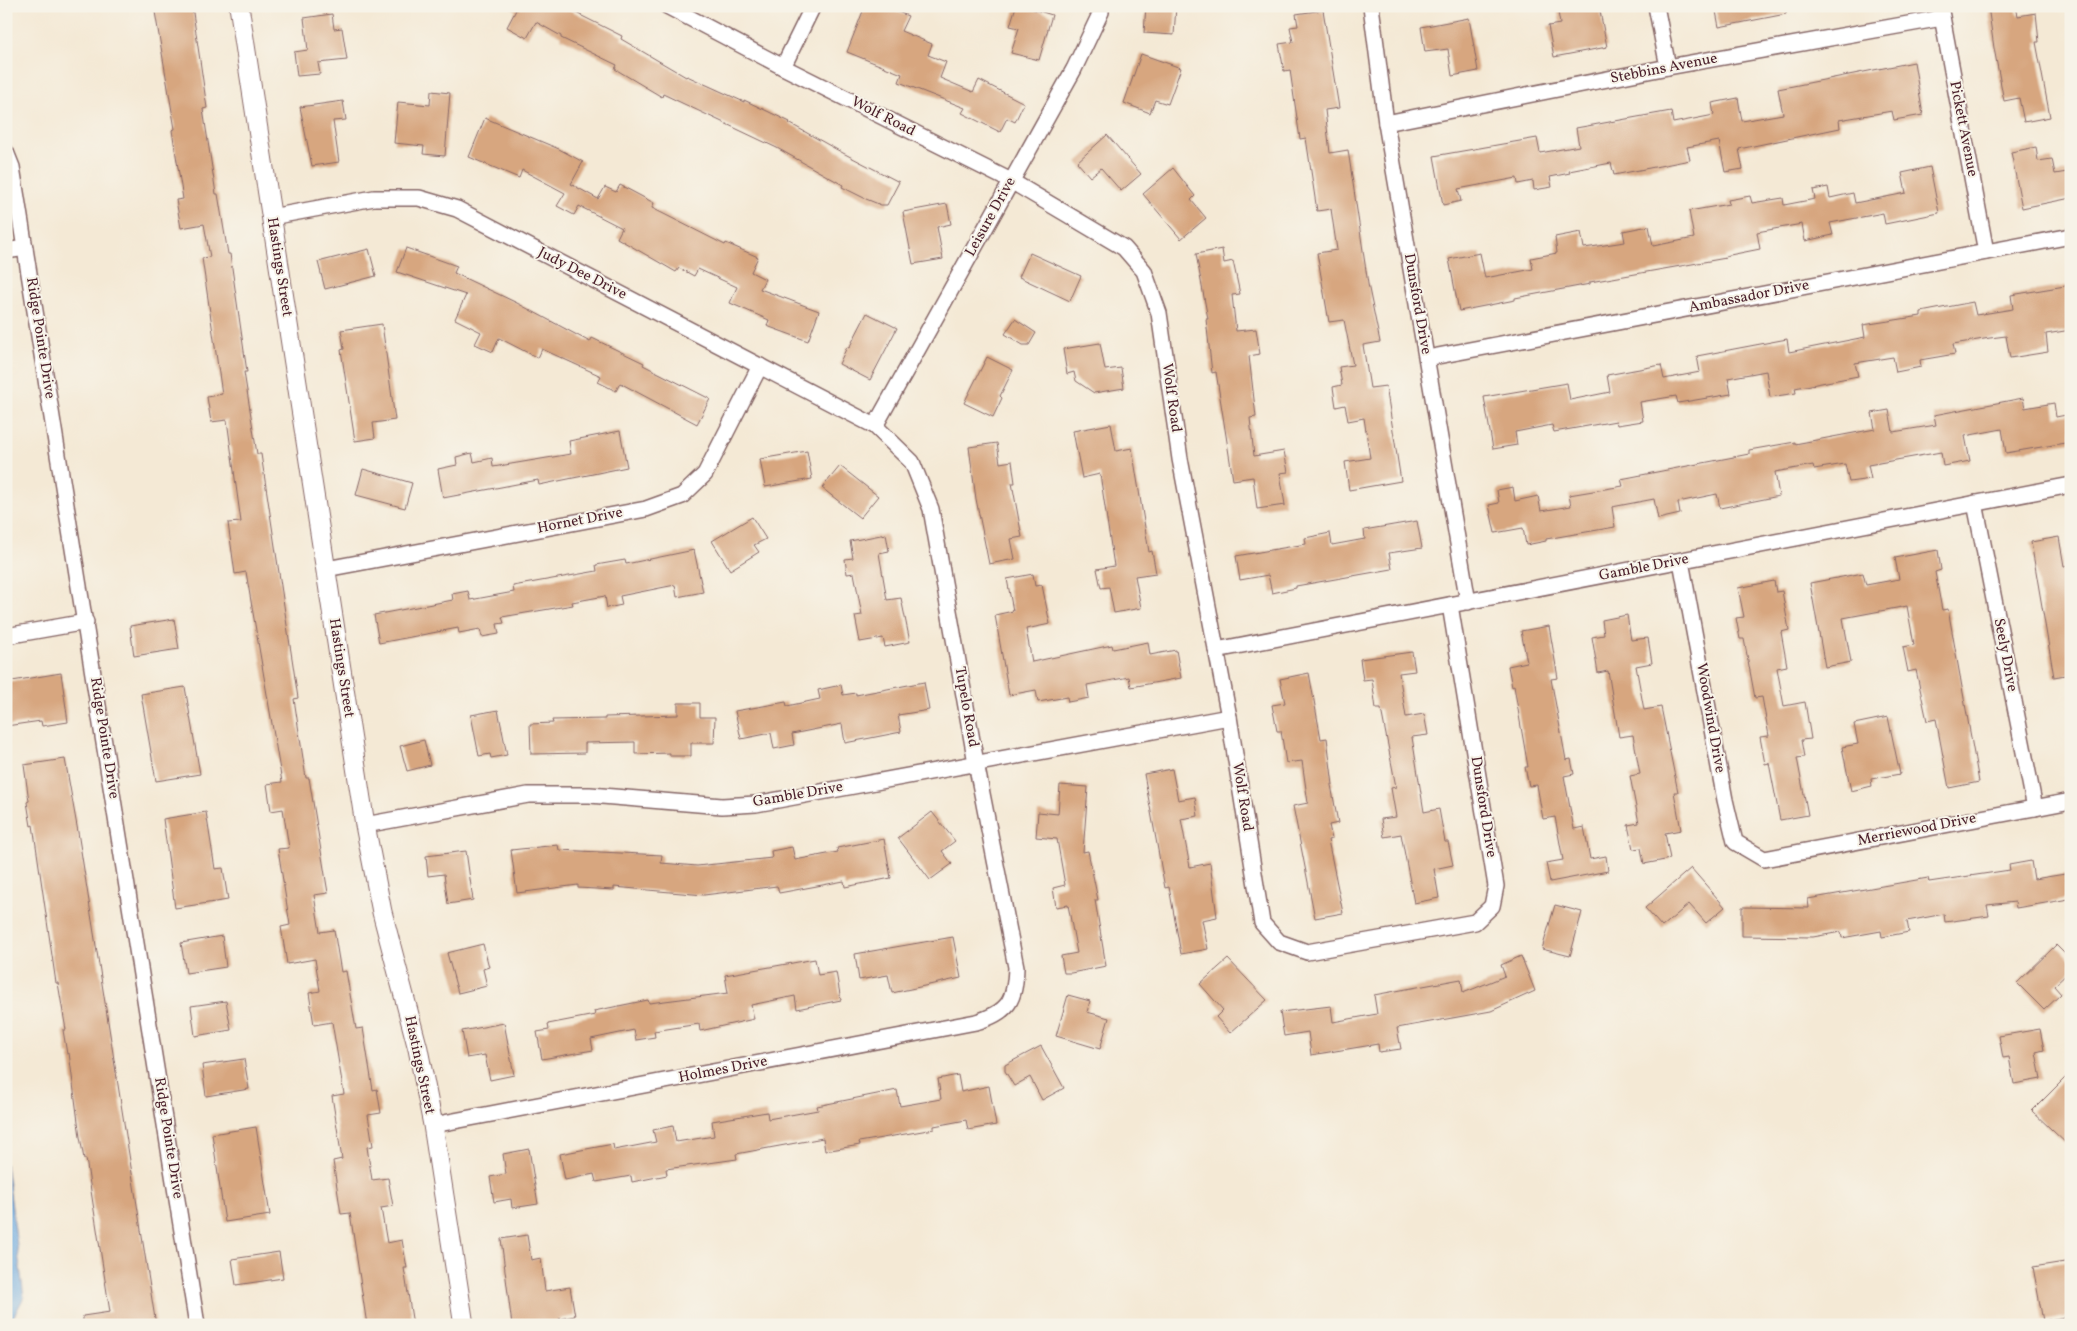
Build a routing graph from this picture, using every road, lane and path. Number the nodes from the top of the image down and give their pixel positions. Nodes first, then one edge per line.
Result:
1 (239, 6) edge
2 (667, 6) edge
3 (813, 6) edge
4 (1101, 6) edge
5 (1370, 6) edge
6 (1656, 6) edge
7 (1942, 12) edge
8 (783, 67) junction
9 (1668, 67) junction
10 (1386, 123) junction
11 (6, 152) edge
12 (1011, 182) junction
13 (271, 217) junction
14 (2071, 236) edge
15 (26, 248) junction
16 (6, 251) edge
17 (1986, 252) junction
18 (1426, 358) junction
19 (760, 366) junction
20 (875, 426) junction
21 (2071, 485) edge
22 (1975, 503) junction
23 (1681, 561) junction
24 (326, 568) junction
25 (1468, 602) junction
26 (1450, 605) junction
27 (86, 622) junction
28 (6, 636) edge
29 (1216, 650) junction
30 (1229, 717) junction
31 (976, 763) junction
32 (2071, 801) edge
33 (2035, 808) junction
34 (365, 824) junction
35 (1764, 860) joint
36 (1396, 936) joint
37 (1009, 1005) joint
38 (433, 1125) junction
39 (197, 1325) edge
40 (464, 1325) edge

1 - 13 street, Hastings Street
2 - 8 street, Wolf Road
3 - 8 street
4 - 12 street, Leisure Drive
5 - 10 street, Dunsford Drive
6 - 9 street
7 - 9 street, Stebbins Avenue
7 - 17 street, Pickett Avenue
8 - 12 street, Wolf Road
9 - 10 street, Stebbins Avenue
10 - 18 street, Dunsford Drive
11 - 15 street, Ridge Pointe Drive
12 - 20 street, Leisure Drive
12 - 29 street, Wolf Road
13 - 19 street, Judy Dee Drive
13 - 24 street, Hastings Street
14 - 17 street, Ambassador Drive
15 - 16 street
15 - 27 street, Ridge Pointe Drive
17 - 18 street, Ambassador Drive
18 - 25 street, Dunsford Drive
19 - 20 street, Judy Dee Drive
19 - 24 street, Hornet Drive
20 - 31 street, Tupelo Road
21 - 22 street, Gamble Drive
22 - 23 street, Gamble Drive
22 - 33 street, Seely Drive
23 - 25 street, Gamble Drive
23 - 35 street, Woodwind Drive
24 - 34 street, Hastings Street
25 - 26 street, Gamble Drive
26 - 29 street, Gamble Drive
26 - 36 street, Dunsford Drive
27 - 28 street
27 - 39 street, Ridge Pointe Drive
29 - 30 street, Wolf Road
30 - 31 street, Gamble Drive
30 - 36 street, Wolf Road
31 - 34 street, Gamble Drive
31 - 37 street, Tupelo Road
32 - 33 street, Merriewood Drive
33 - 35 street, Merriewood Drive
34 - 38 street, Hastings Street
37 - 38 street, Holmes Drive
38 - 40 street, Hastings Street

